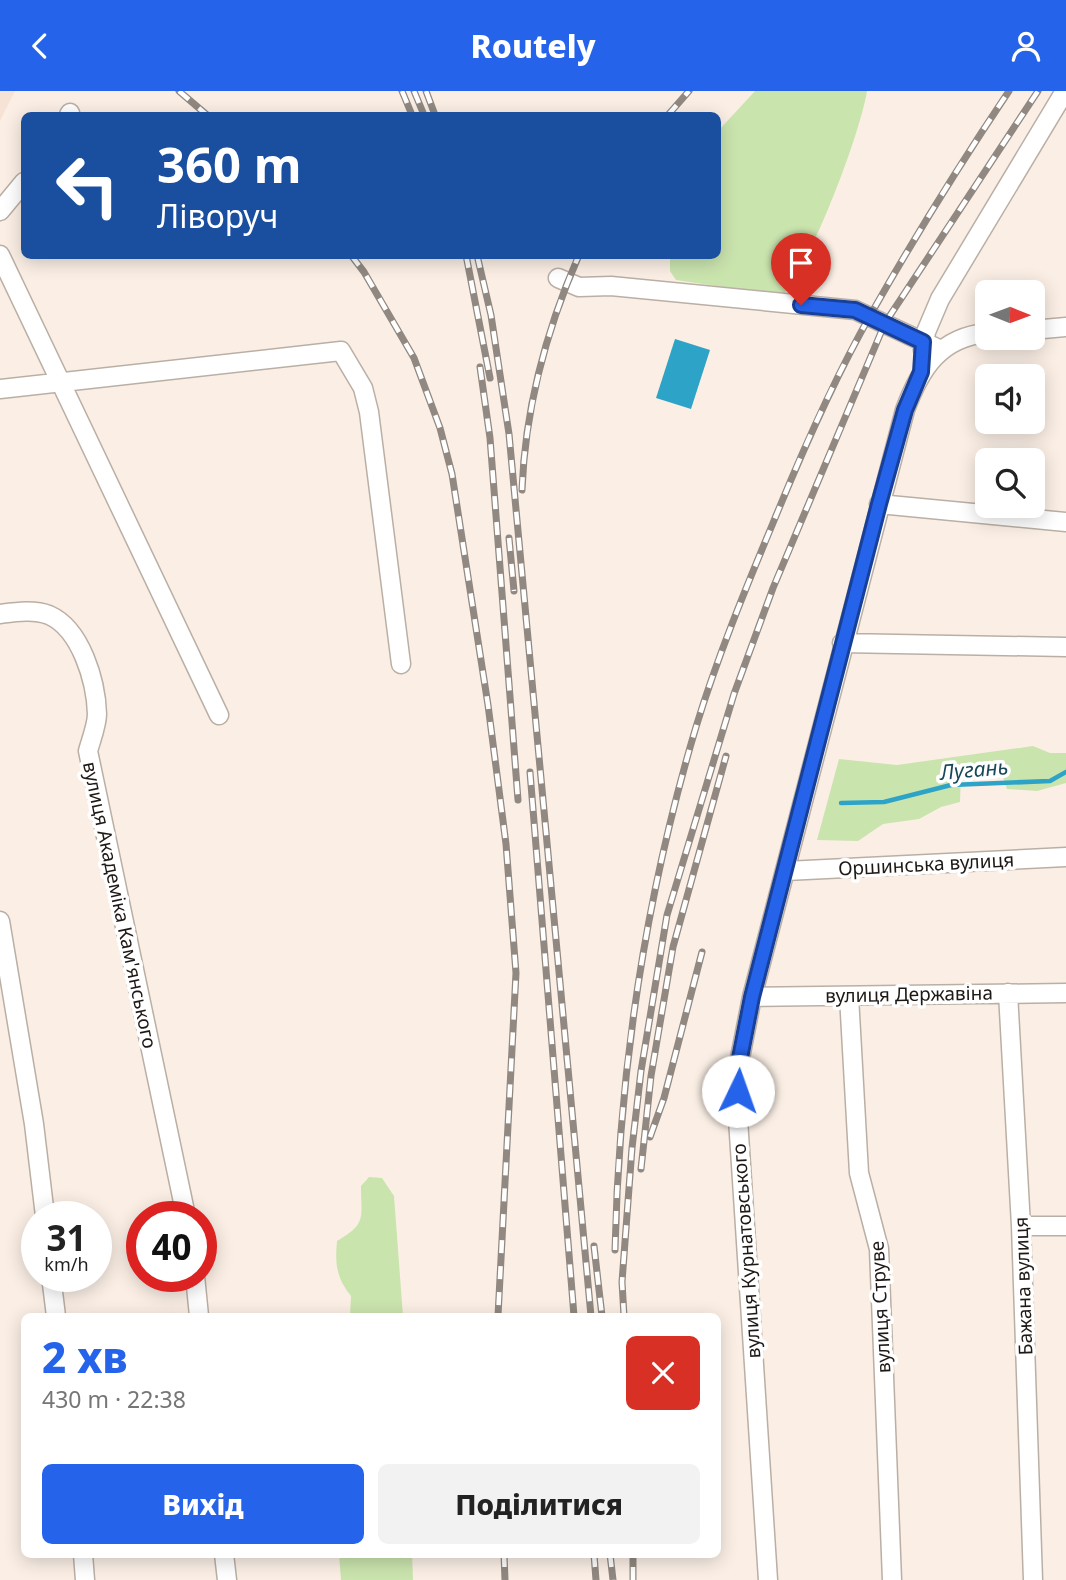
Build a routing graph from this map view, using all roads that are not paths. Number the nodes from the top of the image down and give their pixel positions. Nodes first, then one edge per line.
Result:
1 (1065, 91) edge
2 (21, 185) edge
3 (0, 211) edge
4 (0, 255) edge
5 (558, 278) dead end
6 (1066, 327) edge
7 (1045, 329) edge
8 (975, 336) edge
9 (923, 342) junction
10 (930, 361) junction
11 (61, 383) junction
12 (0, 389) edge
13 (879, 504) junction
14 (1066, 522) edge
15 (0, 614) edge
16 (842, 643) junction
17 (1066, 647) edge
18 (401, 664) dead end
19 (219, 715) dead end
20 (1066, 856) edge
21 (786, 871) junction
22 (0, 921) edge
23 (1008, 993) junction
24 (1066, 993) edge
25 (849, 996) junction
26 (752, 997) junction
27 (43, 1201) edge
28 (183, 1201) edge
29 (1021, 1226) junction
30 (1066, 1226) edge
31 (53, 1292) edge
32 (197, 1292) edge
33 (56, 1313) edge
34 (199, 1313) edge
35 (83, 1558) edge
36 (224, 1558) edge
37 (85, 1580) edge
38 (227, 1580) edge
39 (768, 1580) edge
40 (892, 1580) edge
41 (1033, 1580) edge

1 - 9 street, вулиця Курнатовського
2 - 3 street
4 - 11 street
5 - 9 street
6 - 7 street
8 - 10 street
9 - 10 street
9 - 10 street, вулиця Курнатовського
10 - 13 street, вулиця Курнатовського
11 - 12 street
11 - 18 street
11 - 19 street
13 - 14 street
13 - 16 street, вулиця Курнатовського
15 - 28 street, вулиця Академіка Кам'янського
16 - 17 street
16 - 21 street, вулиця Курнатовського
20 - 21 street, Оршинська вулиця
21 - 26 street, вулиця Курнатовського
22 - 27 street
23 - 24 street, вулиця Державіна
23 - 25 street, вулиця Державіна
23 - 29 street, Бажана вулиця
25 - 26 street, вулиця Державіна
25 - 40 street, вулиця Струве
26 - 39 street, вулиця Курнатовського
29 - 30 street
29 - 41 street, Бажана вулиця
31 - 33 street
32 - 34 street
35 - 37 street
36 - 38 street

